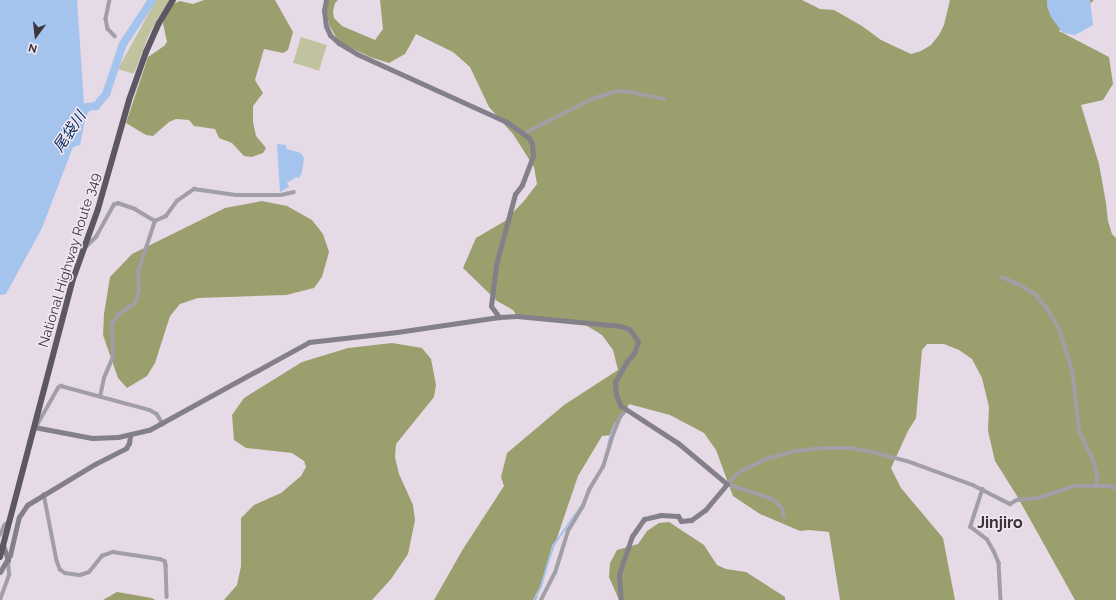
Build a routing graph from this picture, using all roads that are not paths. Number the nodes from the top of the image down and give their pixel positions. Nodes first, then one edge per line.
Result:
1 (110, 0) edge
2 (173, 0) edge
3 (326, 0) edge
4 (116, 36) dead end
5 (664, 100) dead end
6 (523, 134) junction
7 (294, 192) dead end
8 (155, 221) junction
9 (84, 249) junction
10 (1002, 277) dead end
11 (499, 317) junction
12 (100, 397) junction
13 (626, 410) junction
14 (163, 424) junction
15 (35, 427) junction
16 (130, 436) junction
17 (727, 484) junction
18 (1097, 486) junction
19 (1116, 488) edge
20 (983, 489) junction
21 (44, 494) junction
22 (784, 517) dead end
23 (10, 521) junction
24 (0, 535) edge
25 (3, 544) junction
26 (0, 557) edge
27 (8, 560) junction
28 (0, 572) edge
29 (167, 597) dead end
30 (0, 600) edge
31 (541, 600) edge
32 (622, 600) edge
33 (1001, 600) edge

1 - 4 street
2 - 9 highway, National Highway Route 349
3 - 6 street
5 - 6 street
6 - 11 street
7 - 8 street
8 - 9 street
8 - 12 street
9 - 15 highway, National Highway Route 349
10 - 18 street
11 - 13 street
11 - 14 street
12 - 14 street
12 - 15 street
13 - 17 street
13 - 31 street
14 - 16 street
15 - 16 street
15 - 23 highway, National Highway Route 349
16 - 21 street
17 - 20 street
17 - 22 street
17 - 32 street
18 - 19 street
18 - 20 street
20 - 33 street
21 - 27 street
21 - 29 street
23 - 24 street
23 - 25 highway, National Highway Route 349
25 - 26 highway, National Highway Route 349
25 - 27 street
27 - 28 street
27 - 30 street

